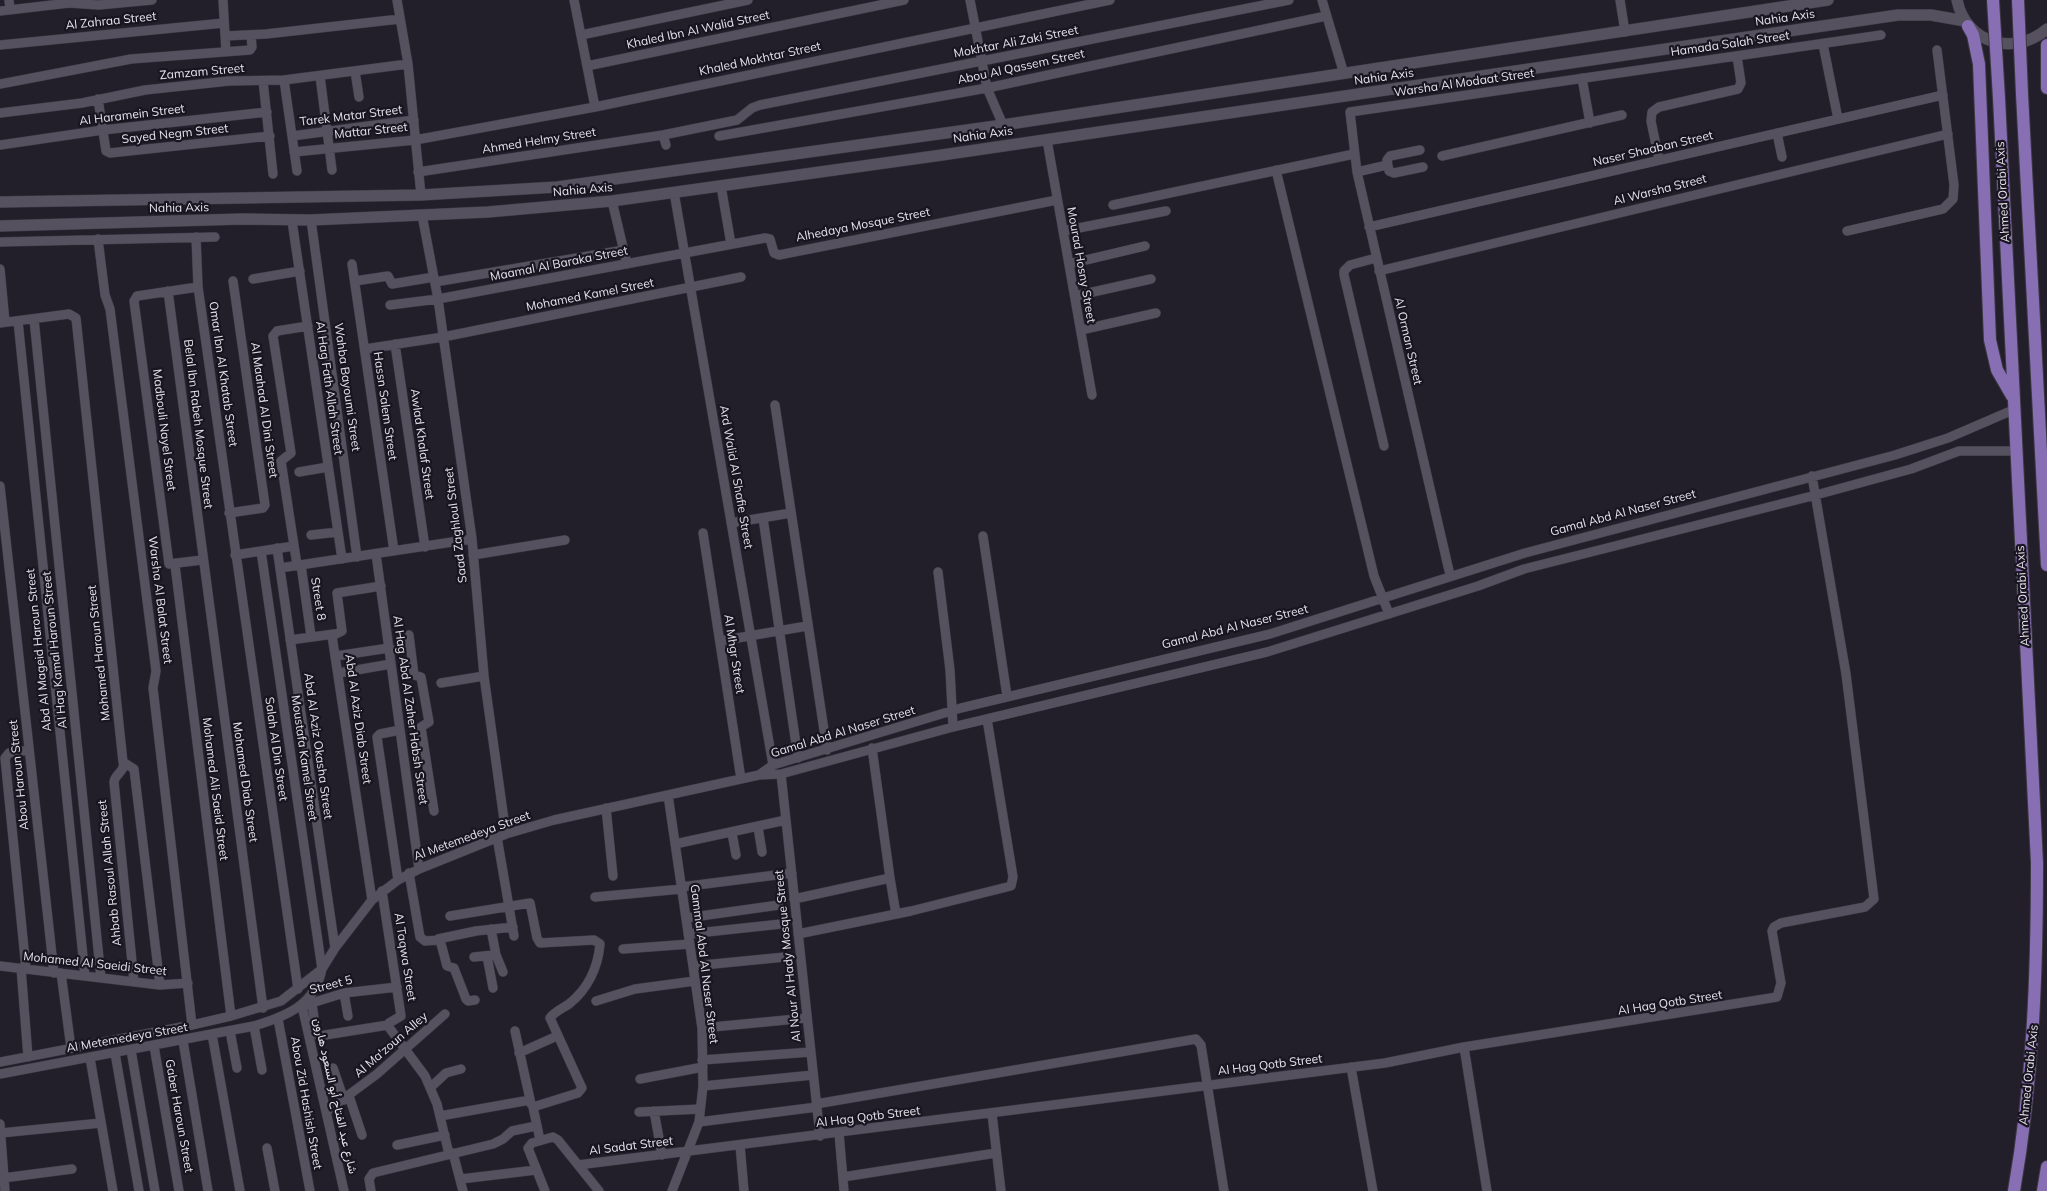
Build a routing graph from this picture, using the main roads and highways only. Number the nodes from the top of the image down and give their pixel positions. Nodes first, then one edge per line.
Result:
1 (1828, 0) edge
2 (1957, 0) edge
3 (1993, 0) edge
4 (2018, 0) edge
5 (1966, 23) junction
6 (2047, 29) edge
7 (2047, 45) edge
8 (1292, 82) junction
9 (2047, 88) edge
10 (1295, 103) junction
11 (421, 195) junction
12 (0, 202) edge
13 (422, 215) junction
14 (0, 226) edge
15 (2047, 363) edge
16 (2038, 378) junction
17 (2013, 396) junction
18 (2044, 426) edge
19 (2047, 565) edge
20 (2047, 1167) edge
21 (2014, 1191) edge
22 (2043, 1191) edge

1 - 8 main road, Nahia Axis
2 - 5 main road
3 - 17 main road, Ahmed Orabi Axis, bridge
4 - 16 main road, Ahmed Orabi Axis, bridge
5 - 6 main road
5 - 10 main road, Nahia Axis
5 - 17 main road
7 - 9 main road
8 - 10 main road
8 - 11 main road, Nahia Axis
10 - 13 main road, Nahia Axis
11 - 12 main road, Nahia Axis
11 - 13 main road
13 - 14 main road, Nahia Axis
15 - 16 main road
16 - 18 main road, Ahmed Orabi Axis
17 - 21 main road, Ahmed Orabi Axis
18 - 19 main road, Ahmed Orabi Axis
20 - 22 main road

